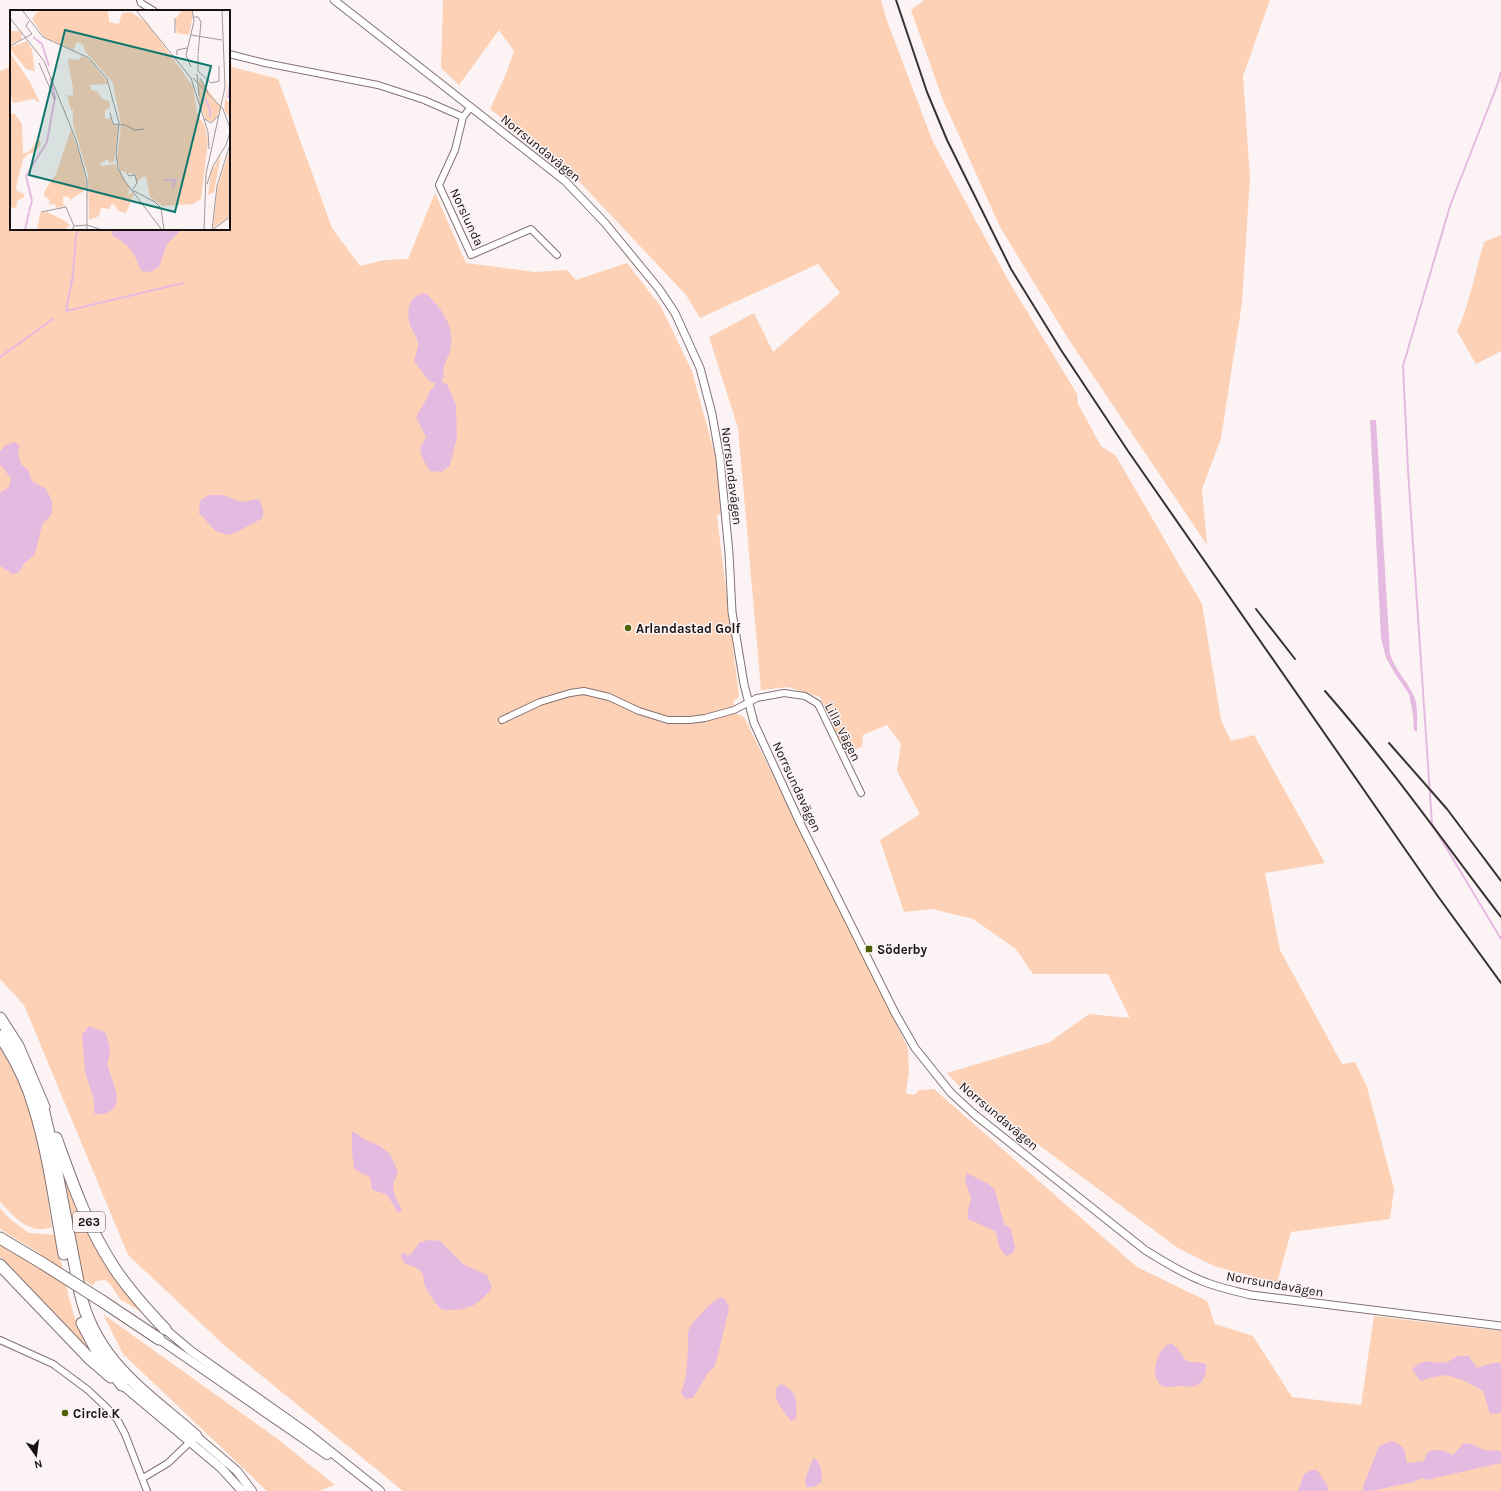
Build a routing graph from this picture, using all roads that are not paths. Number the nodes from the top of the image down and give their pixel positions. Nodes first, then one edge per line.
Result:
1 (140, 0) edge
2 (334, 0) edge
3 (152, 10) edge
4 (230, 54) edge
5 (471, 107) junction
6 (463, 117) junction
7 (557, 255) dead end
8 (748, 703) junction
9 (502, 720) dead end
10 (861, 793) dead end
11 (0, 1018) edge
12 (0, 1036) edge
13 (41, 1100) junction
14 (0, 1238) edge
15 (0, 1265) edge
16 (1501, 1326) edge
17 (165, 1329) joint
18 (159, 1339) joint
19 (0, 1340) edge
20 (122, 1385) junction
21 (193, 1439) junction
22 (143, 1478) junction
23 (378, 1489) edge
24 (147, 1491) edge
25 (242, 1491) edge
26 (252, 1491) edge

1 - 3 street
2 - 5 street, Norrsundavägen
4 - 6 street
5 - 6 street
5 - 8 street, Norrsundavägen
6 - 7 street, Norslunda
8 - 9 street, Lilla Vägen
8 - 10 street, Lilla Vägen
8 - 16 street, Norrsundavägen
11 - 13 highway, 263
12 - 20 highway
13 - 17 highway, 263
13 - 21 highway
14 - 18 highway, 263, bridge
15 - 20 highway
17 - 23 main road, 263
18 - 23 main road, 263
19 - 22 street
20 - 21 main road
21 - 22 street
21 - 25 main road
21 - 26 main road
22 - 24 street

